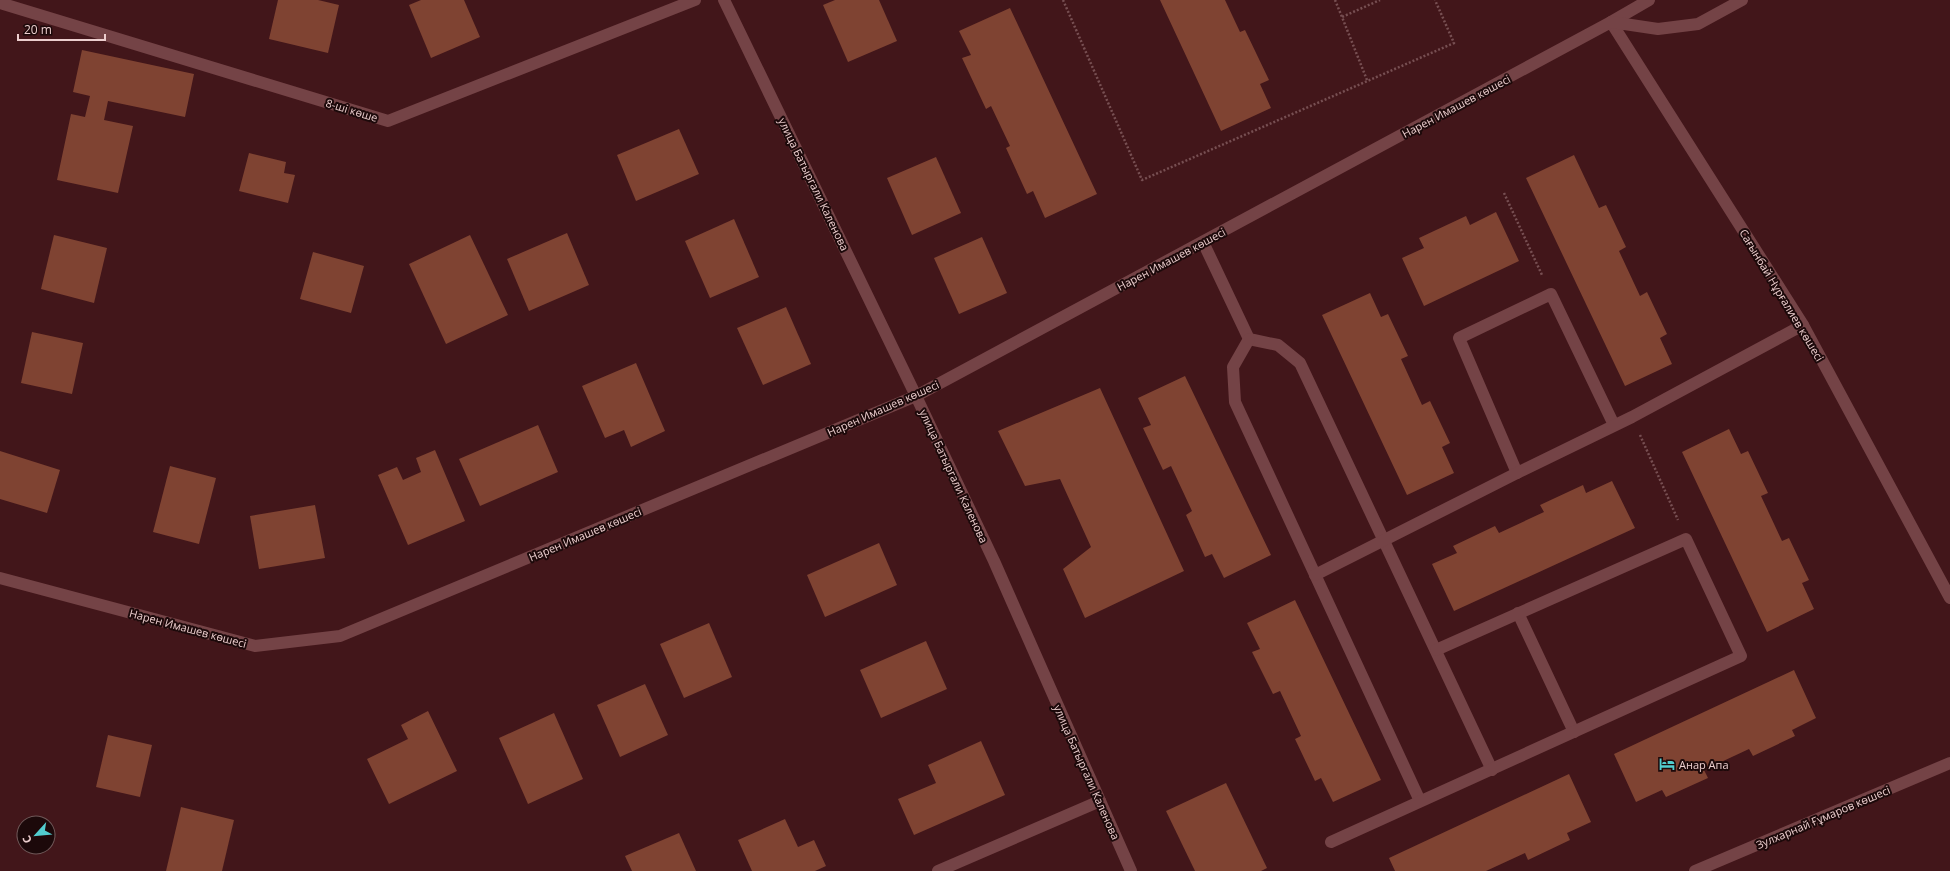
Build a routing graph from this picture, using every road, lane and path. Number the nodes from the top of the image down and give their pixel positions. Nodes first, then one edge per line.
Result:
1 (695, 0) edge
2 (724, 0) edge
3 (1062, 0) edge
4 (1335, 0) edge
5 (1380, 0) edge
6 (1435, 0) edge
7 (1649, 0) edge
8 (1742, 0) edge
9 (0, 3) edge
10 (1342, 17) junction
11 (1611, 22) junction
12 (1367, 80) junction
13 (1504, 193) dead end
14 (1203, 242) junction
15 (1551, 294) junction
16 (1803, 325) junction
17 (1249, 338) junction
18 (916, 396) junction
19 (1632, 417) junction
20 (1614, 425) junction
21 (1517, 473) junction
22 (1686, 539) junction
23 (1383, 540) junction
24 (1315, 575) junction
25 (0, 578) edge
26 (1950, 598) edge
27 (1518, 613) junction
28 (1436, 650) junction
29 (1574, 732) junction
30 (1950, 763) edge
31 (1492, 770) junction
32 (1100, 801) junction
33 (1420, 802) junction
34 (1330, 842) dead end
35 (938, 871) edge
36 (1131, 871) edge
37 (1695, 871) edge

1 - 9 street, 8-шi көше
2 - 18 street, улица Батыргали Каленова
3 - 12 path
4 - 10 path
5 - 10 path
6 - 12 path
7 - 11 street, Нарен Имашев көшесi
8 - 11 street
10 - 12 path
11 - 14 street, Нарен Имашев көшесi
11 - 16 street, Сағынбай Нұрғалиев көшесі
13 - 15 path
14 - 17 street
14 - 18 street, Нарен Имашев көшесi
15 - 20 street
15 - 21 street
16 - 19 street
16 - 26 street, Сағынбай Нұрғалиев көшесі
17 - 23 street
17 - 24 street
18 - 25 street, Нарен Имашев көшесi
18 - 32 street, улица Батыргали Каленова
19 - 20 street
19 - 22 path
20 - 21 street
21 - 23 street
22 - 27 street
22 - 29 street
23 - 24 street
23 - 28 street
24 - 33 street
27 - 28 street
27 - 29 street
28 - 31 street
29 - 31 street
30 - 37 street, Зулхарнай Ғұмаров көшесі
31 - 33 street
32 - 35 street
32 - 36 street, улица Батыргали Каленова
33 - 34 street

